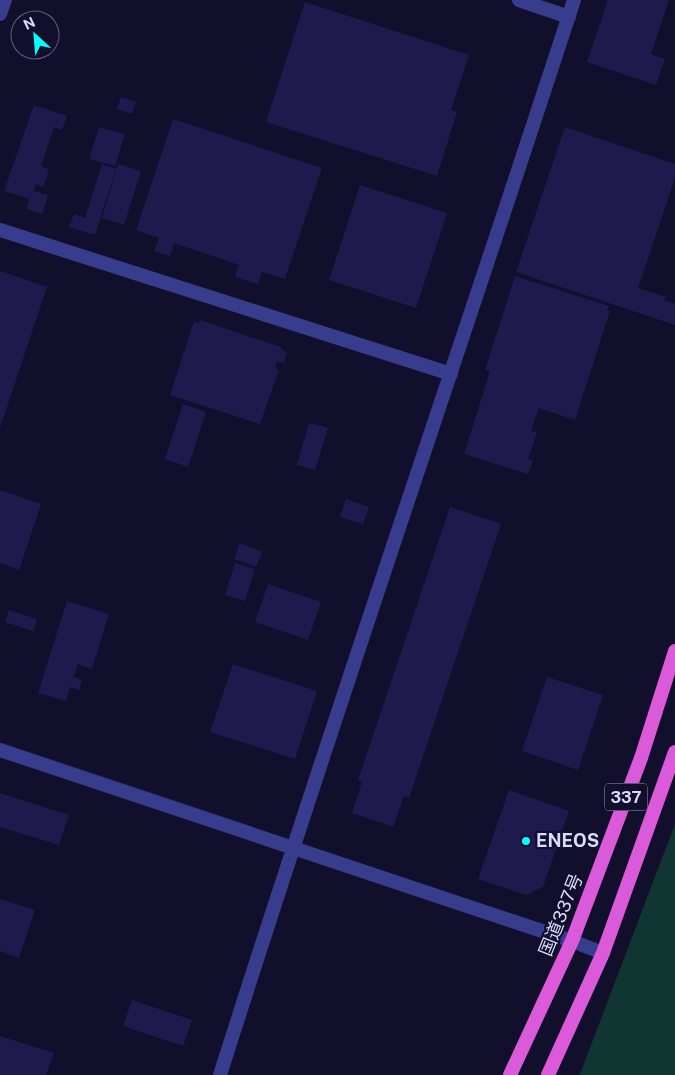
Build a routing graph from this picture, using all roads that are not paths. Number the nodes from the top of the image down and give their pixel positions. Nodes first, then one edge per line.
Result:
1 (5, 0) edge
2 (519, 0) edge
3 (574, 0) edge
4 (0, 14) edge
5 (569, 16) junction
6 (0, 230) edge
7 (451, 374) junction
8 (675, 651) edge
9 (0, 750) edge
10 (675, 752) edge
11 (292, 848) junction
12 (572, 941) junction
13 (603, 952) junction
14 (220, 1075) edge
15 (510, 1075) edge
16 (548, 1075) edge

1 - 4 street
2 - 5 street
3 - 5 street
5 - 7 street
6 - 7 street
7 - 11 street
8 - 12 highway, 国道337号 / 337
9 - 11 street
10 - 13 highway, 337
11 - 12 street
11 - 14 street
12 - 13 street
12 - 15 highway, 国道337号 / 337
13 - 16 highway, 337

